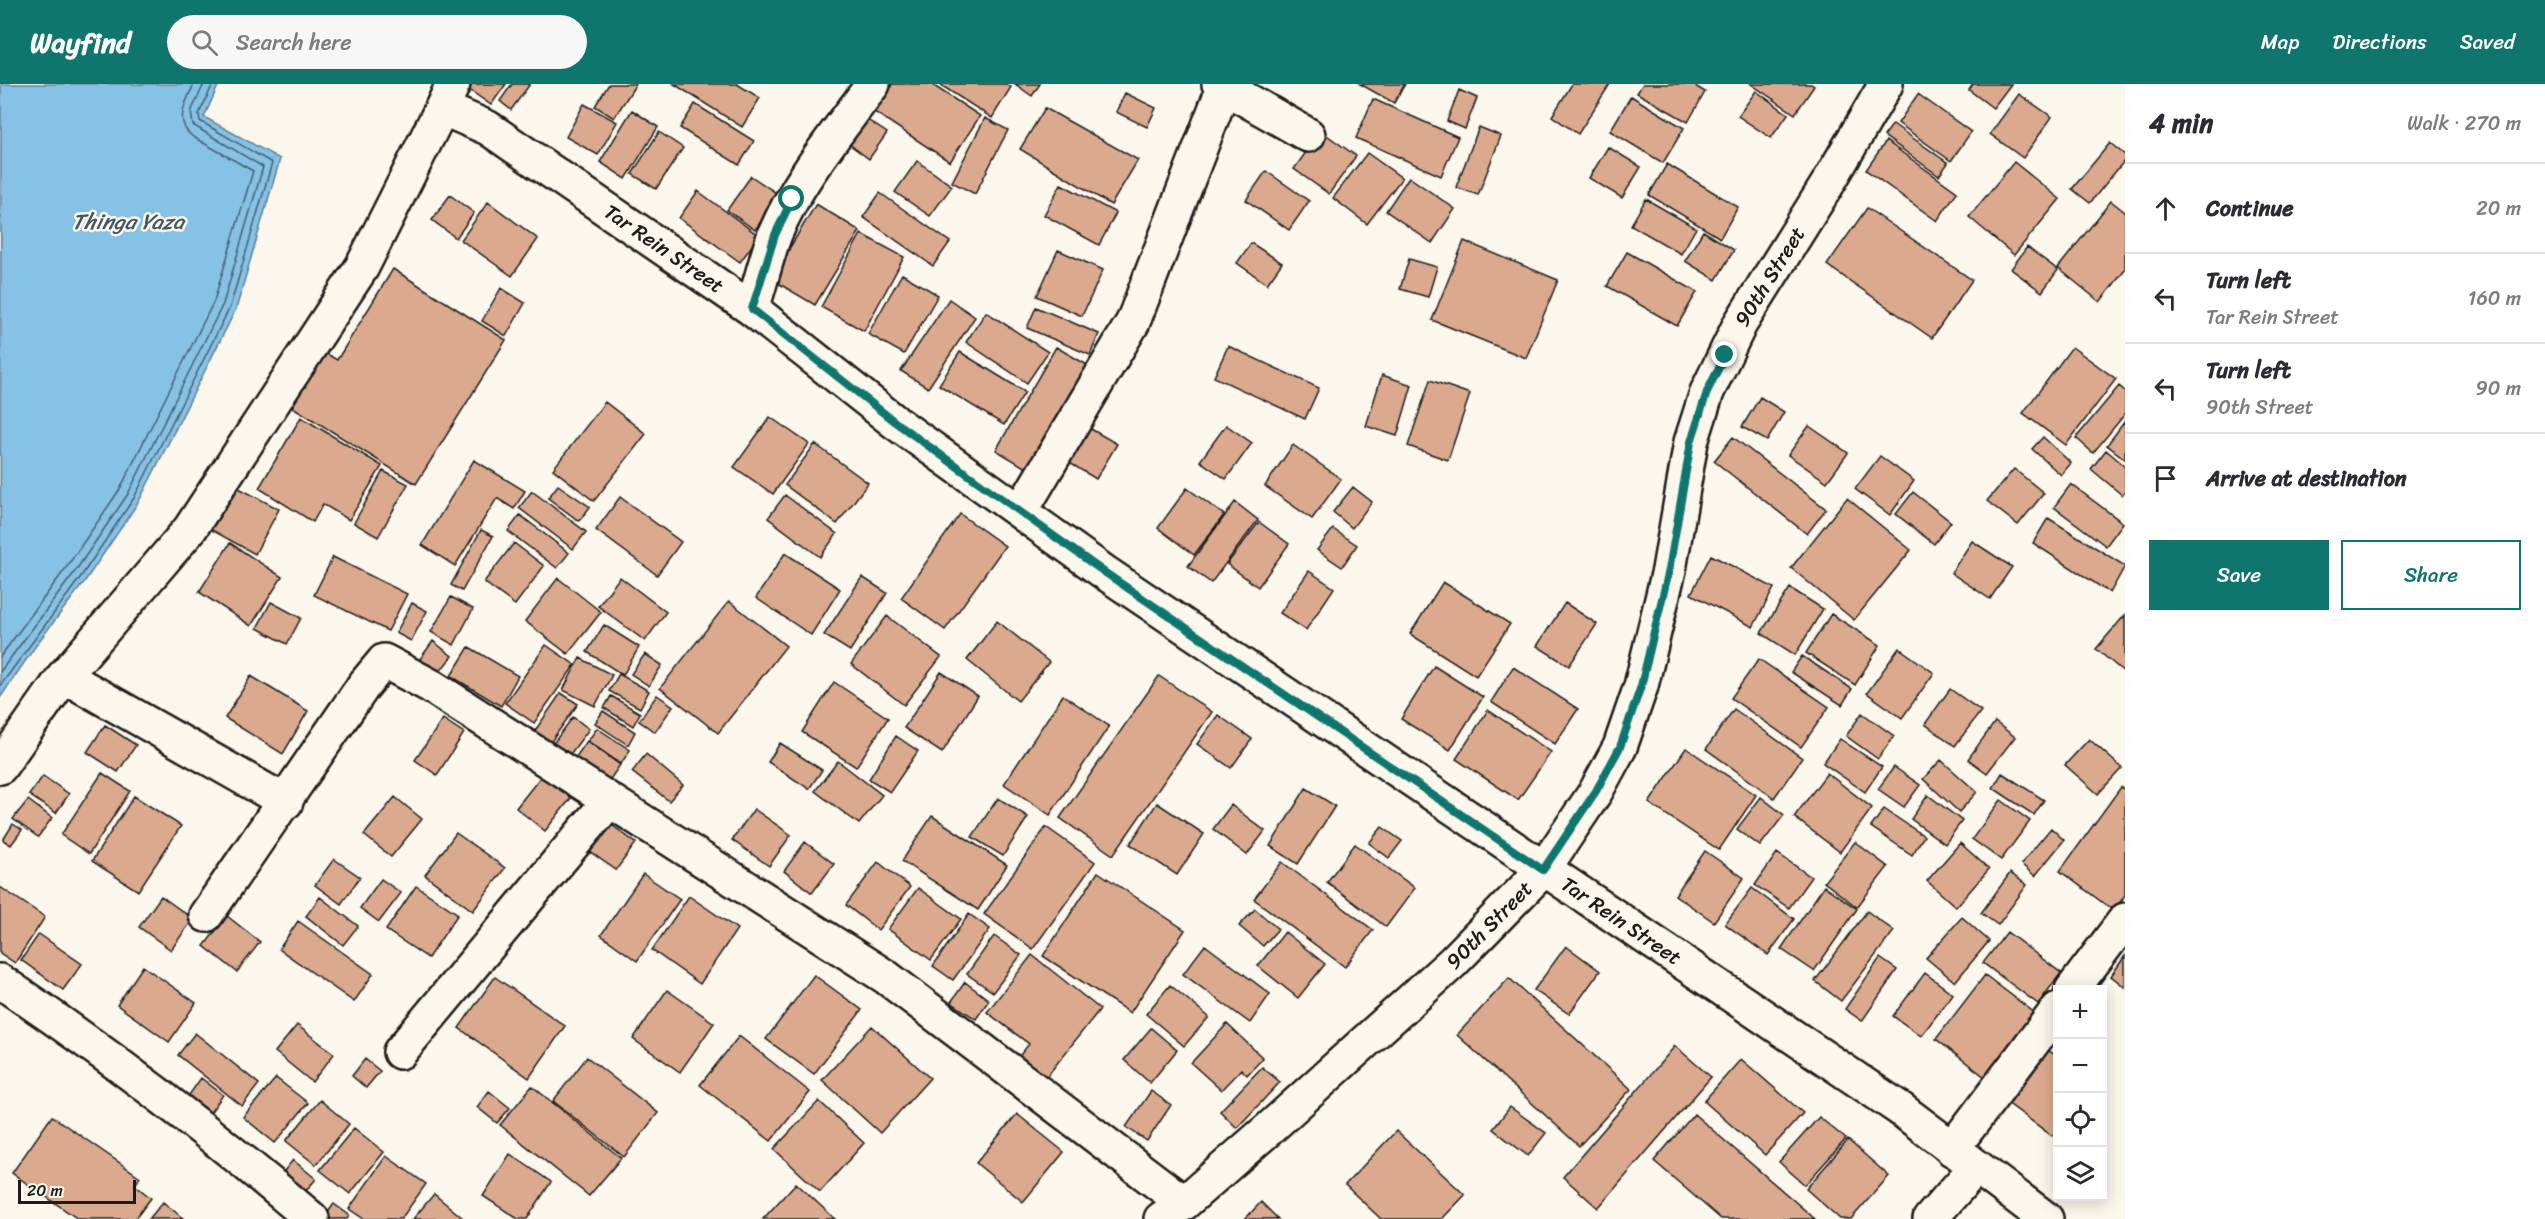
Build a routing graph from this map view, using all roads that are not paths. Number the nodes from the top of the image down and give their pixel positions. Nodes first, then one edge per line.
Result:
1 (873, 84) edge
2 (1886, 84) edge
3 (1222, 85) edge
4 (447, 96) edge
5 (1308, 135) dead end
6 (752, 309) junction
7 (1021, 511) junction
8 (64, 676) junction
9 (0, 767) edge
10 (609, 801) junction
11 (286, 802) junction
12 (1543, 870) junction
13 (206, 915) dead end
14 (2125, 920) edge
15 (0, 981) edge
16 (2077, 985) edge
17 (2053, 1017) edge
18 (400, 1052) dead end
19 (1964, 1158) junction
20 (1173, 1211) edge
21 (312, 1219) edge
22 (1930, 1219) edge
23 (2046, 1219) edge

1 - 6 street
2 - 12 street, 90th Street
3 - 5 street
3 - 7 street
4 - 6 street, Tar Rein Street
4 - 8 street
6 - 7 street, Tar Rein Street
7 - 12 street, Tar Rein Street
8 - 9 street
8 - 11 street
10 - 11 street
10 - 18 street
10 - 20 street
11 - 13 street
12 - 19 street, Tar Rein Street
12 - 20 street, 90th Street
14 - 16 street
15 - 21 street
17 - 19 street
19 - 22 street
19 - 23 street, Tar Rein Street

